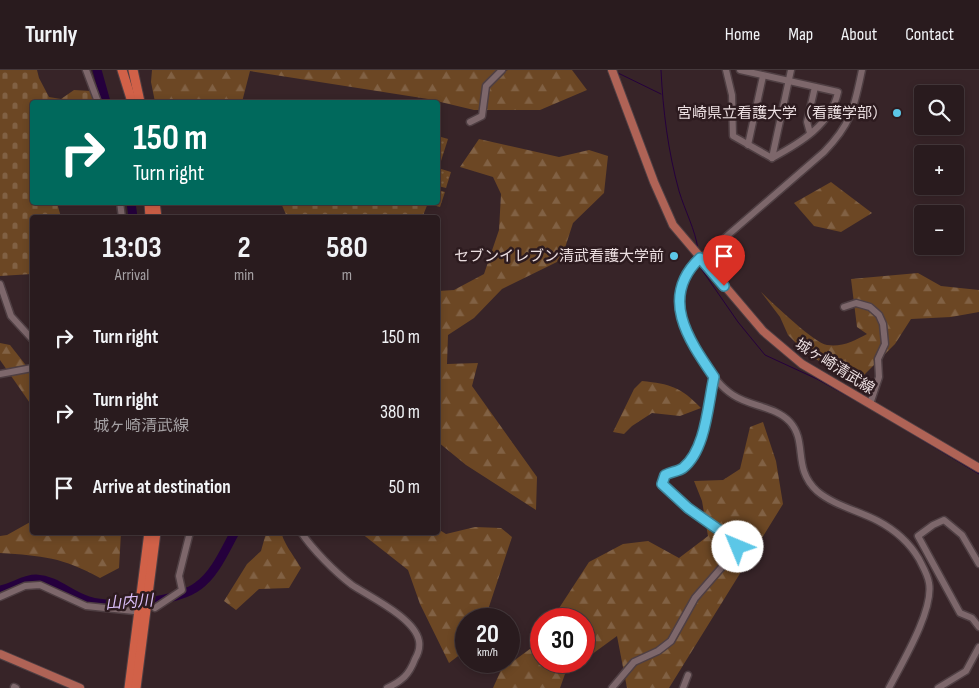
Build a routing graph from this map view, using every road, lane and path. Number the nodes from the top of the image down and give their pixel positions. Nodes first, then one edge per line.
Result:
1 (86, 70) edge
2 (122, 70) edge
3 (126, 70) edge
4 (133, 70) edge
5 (139, 70) edge
6 (502, 70) edge
7 (728, 70) edge
8 (740, 70) edge
9 (791, 70) edge
10 (862, 70) edge
11 (612, 72) edge
12 (763, 76) junction
13 (788, 81) junction
14 (815, 87) junction
15 (97, 100) edge
16 (131, 100) edge
17 (132, 100) edge
18 (140, 100) edge
19 (145, 100) edge
20 (470, 122) dead end
21 (810, 133) junction
22 (748, 145) junction
23 (772, 158) junction
24 (699, 256) junction
25 (0, 284) edge
26 (844, 307) dead end
27 (30, 337) edge
28 (30, 368) edge
29 (0, 374) edge
30 (714, 377) junction
31 (870, 404) junction
32 (979, 468) edge
33 (149, 535) edge
34 (156, 535) edge
35 (189, 535) edge
36 (304, 535) edge
37 (979, 564) edge
38 (0, 597) edge
39 (155, 608) dead end
40 (134, 611) dead end
41 (979, 627) edge
42 (979, 647) edge
43 (0, 654) edge
44 (688, 675) dead end
45 (80, 688) edge
46 (127, 688) edge
47 (136, 688) edge
48 (387, 688) edge
49 (612, 688) edge
50 (682, 688) edge
51 (889, 688) edge
52 (938, 688) edge

1 - 15 street
2 - 16 highway
3 - 17 highway
4 - 18 highway
5 - 19 highway
6 - 20 street
7 - 22 street
8 - 12 street
9 - 13 street
10 - 24 street
11 - 24 main road, 城ヶ崎清武線
12 - 13 street
12 - 22 street
13 - 14 street
13 - 23 street
14 - 21 street
14 - 21 street
21 - 23 street
22 - 23 street
24 - 30 street
24 - 31 main road, 城ヶ崎清武線
25 - 27 street
26 - 31 street
28 - 29 street
30 - 49 street
30 - 51 street
31 - 32 main road, 城ヶ崎清武線
33 - 46 highway
34 - 47 highway
35 - 39 street
36 - 48 street
37 - 41 street
38 - 40 street
42 - 52 street
43 - 45 main road
44 - 50 street

